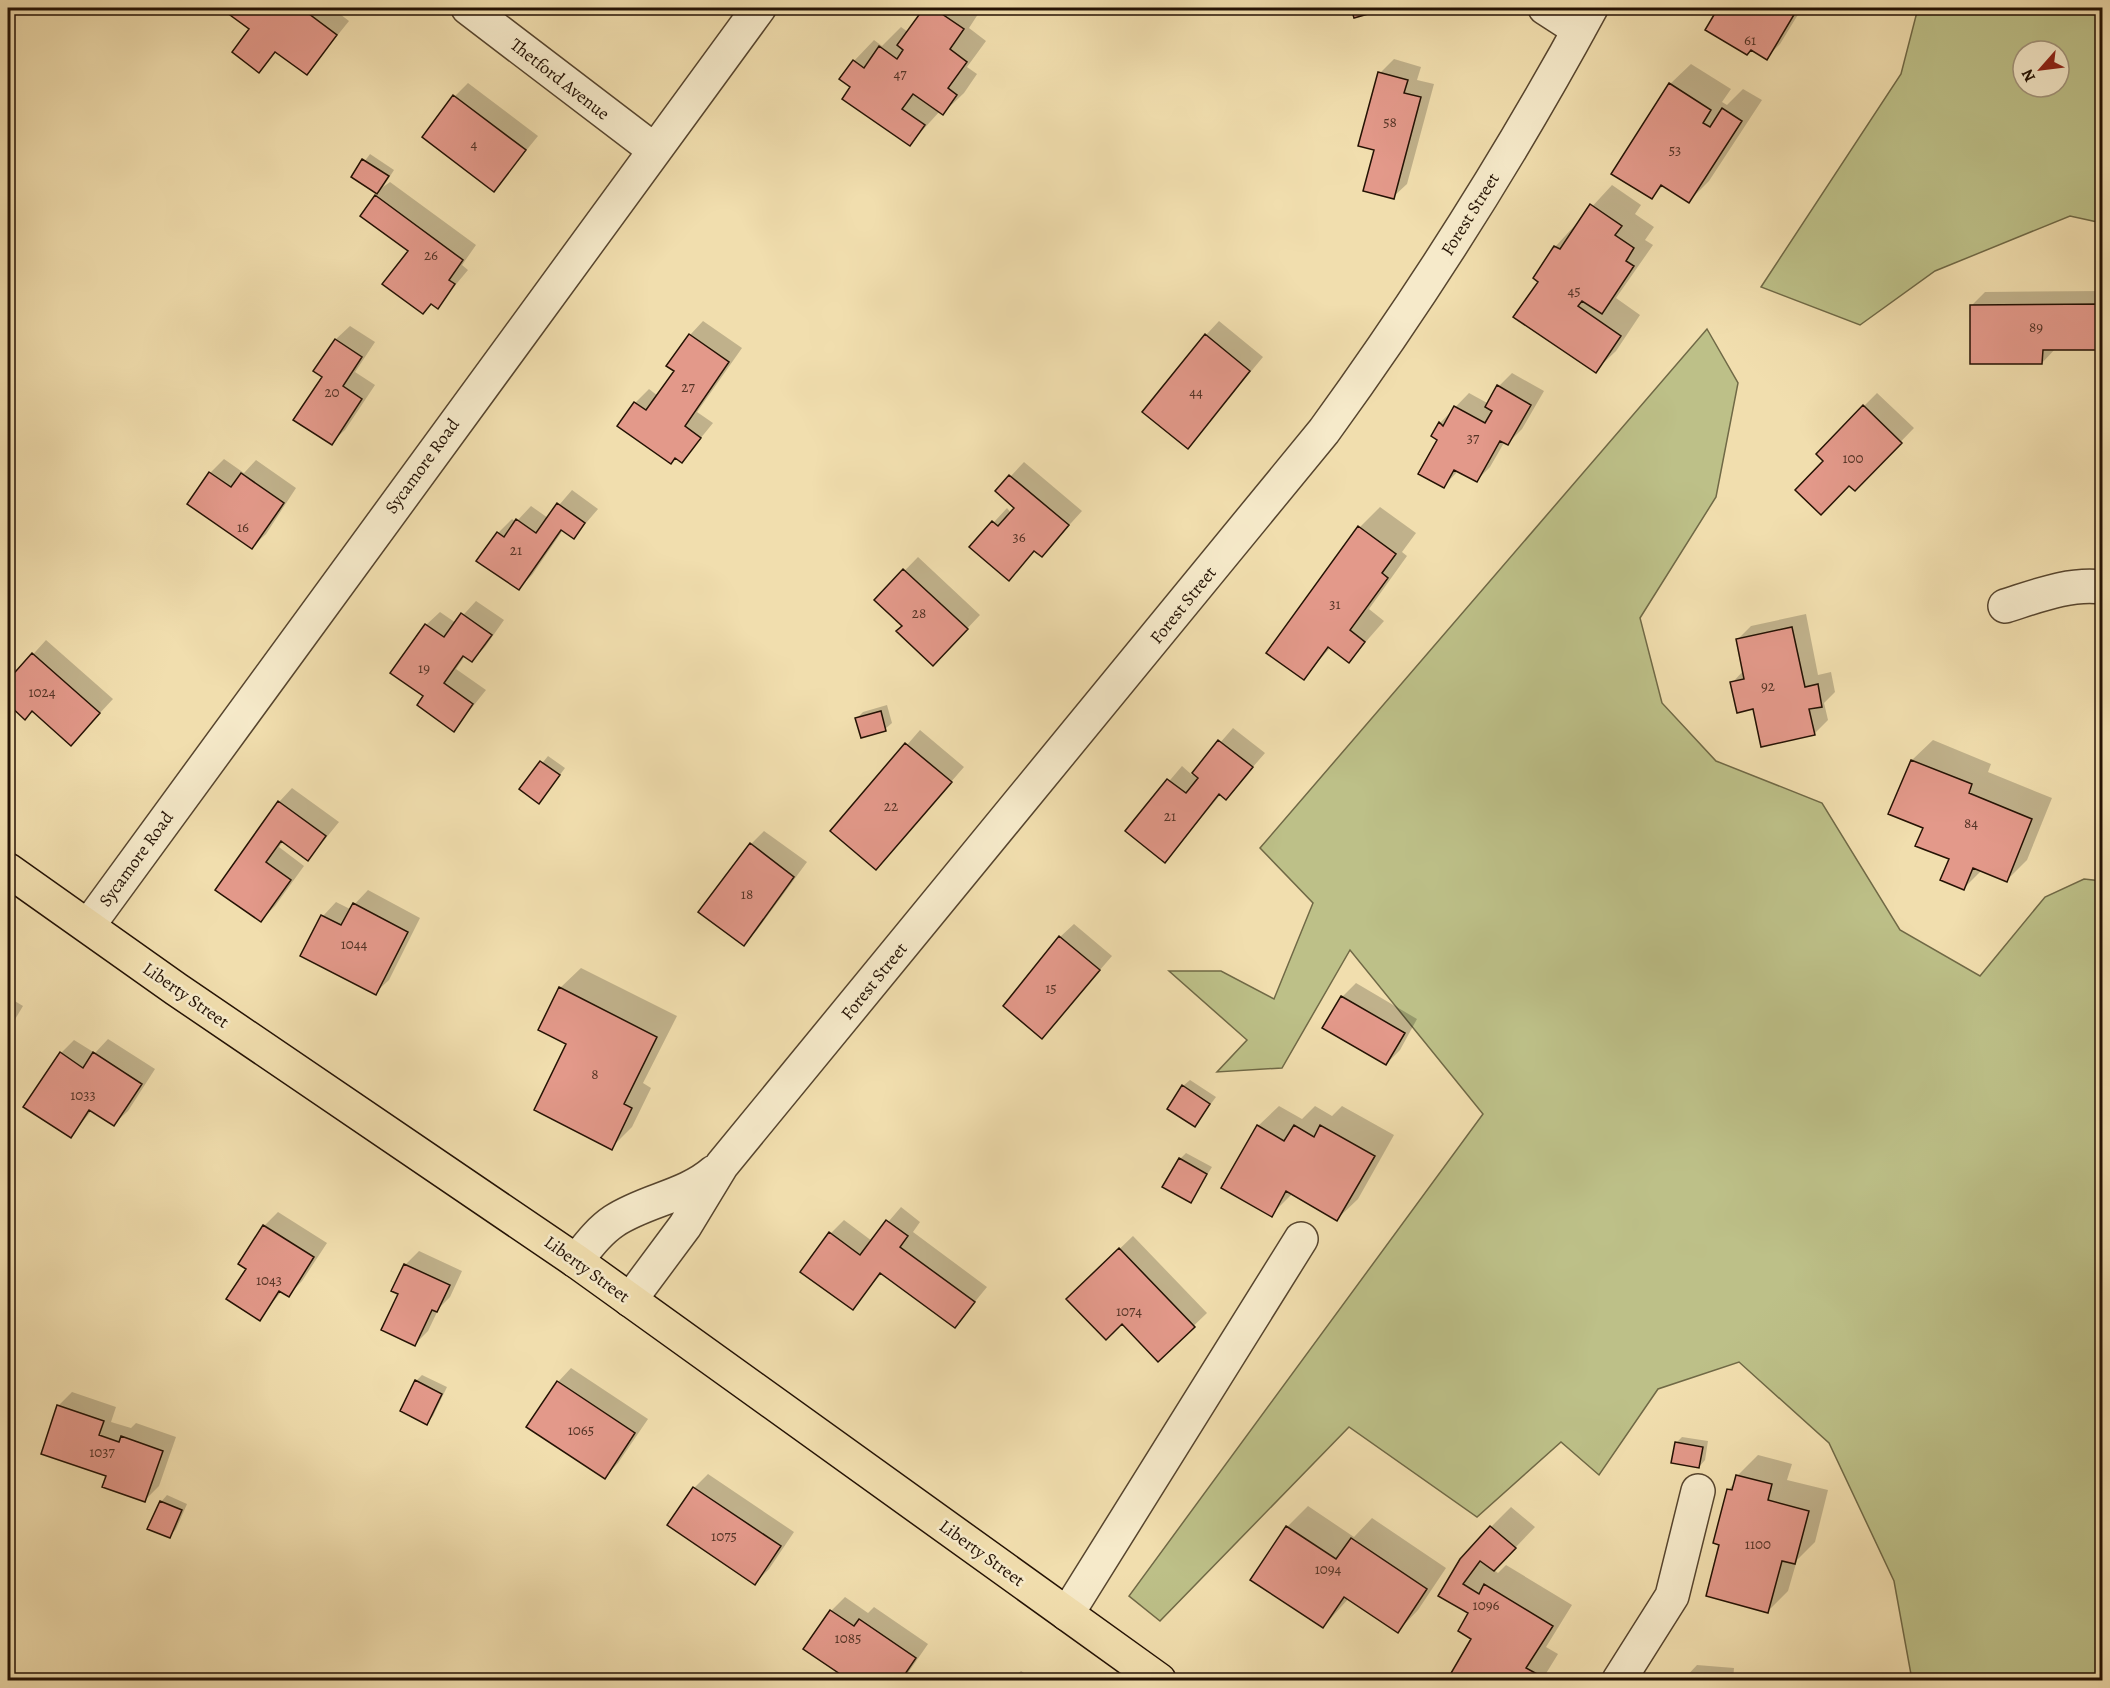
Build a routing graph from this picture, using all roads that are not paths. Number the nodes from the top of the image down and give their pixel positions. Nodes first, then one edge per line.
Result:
1 (468, 8) edge
2 (759, 8) edge
3 (1545, 8) edge
4 (1585, 19) edge
5 (653, 149) junction
6 (2103, 587) edge
7 (2006, 606) dead end
8 (8, 870) edge
9 (88, 926) junction
10 (722, 1165) junction
11 (1301, 1239) dead end
12 (576, 1261) junction
13 (630, 1300) junction
14 (1698, 1491) dead end
15 (1066, 1614) junction
16 (1159, 1680) edge
17 (1619, 1680) edge

1 - 5 street, Thetford Avenue
2 - 5 street, Sycamore Road
3 - 4 street
4 - 10 street, Forest Street
5 - 9 street, Sycamore Road
6 - 7 street
8 - 9 main road, Liberty Street
9 - 12 main road, Liberty Street
10 - 12 street, Forest Street
10 - 13 street, Forest Street
11 - 15 street
12 - 13 main road, Liberty Street
13 - 15 main road, Liberty Street
14 - 17 street
15 - 16 main road, Liberty Street

